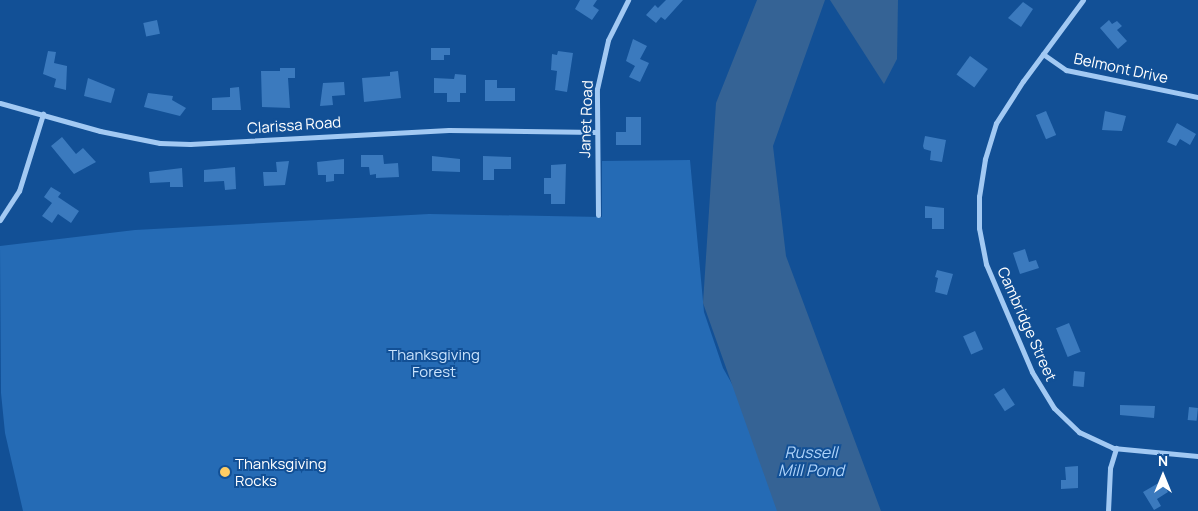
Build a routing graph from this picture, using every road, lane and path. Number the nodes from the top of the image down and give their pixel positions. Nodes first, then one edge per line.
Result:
1 (628, 0) edge
2 (1083, 0) edge
3 (1043, 54) junction
4 (1198, 97) edge
5 (0, 103) edge
6 (43, 114) junction
7 (596, 132) junction
8 (598, 215) dead end
9 (0, 220) edge
10 (1116, 448) junction
11 (1198, 456) edge
12 (1108, 511) edge

1 - 7 street, Janet Road
2 - 3 street, Cambridge Street
3 - 4 street, Belmont Drive
3 - 10 street, Cambridge Street
5 - 6 street, Clarissa Road
6 - 7 street, Clarissa Road
6 - 9 street
7 - 8 street, Janet Road
10 - 11 street, Cambridge Street
10 - 12 street

